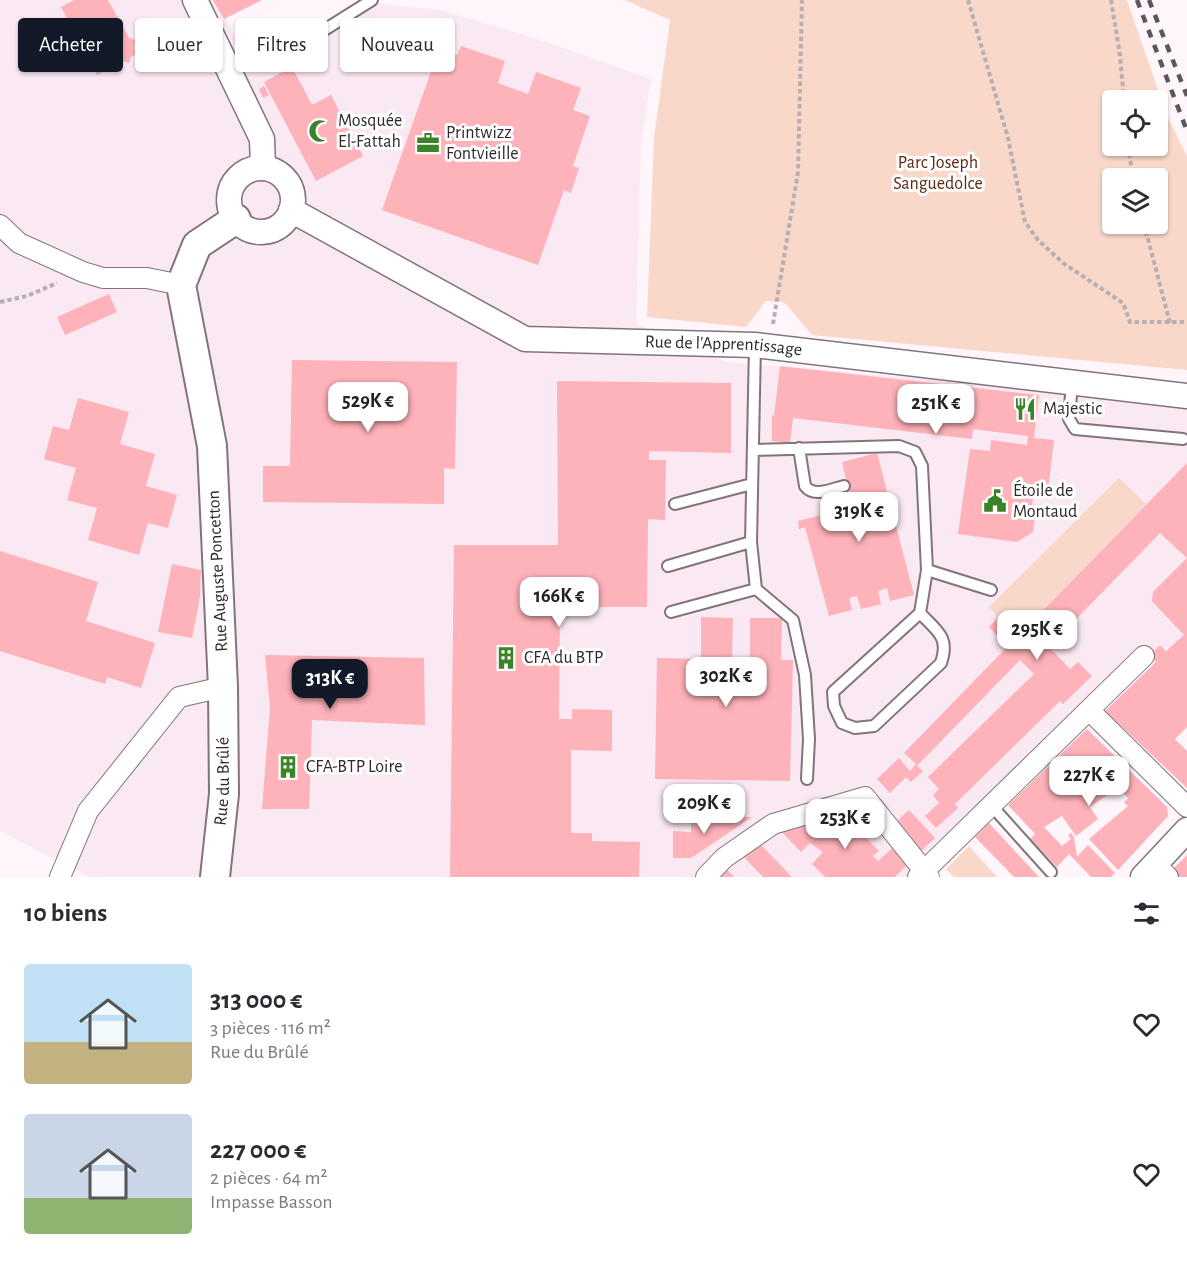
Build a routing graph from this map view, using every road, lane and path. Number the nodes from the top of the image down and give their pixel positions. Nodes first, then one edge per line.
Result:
1 (195, 0) edge
2 (372, 0) edge
3 (802, 0) edge
4 (969, 0) edge
5 (1110, 0) edge
6 (229, 68) junction
7 (1123, 90) edge
8 (263, 168) junction
9 (291, 210) junction
10 (236, 219) junction
11 (0, 225) edge
12 (1147, 234) edge
13 (83, 272) junction
14 (181, 285) junction
15 (0, 300) edge
16 (1187, 322) edge
17 (1170, 323) junction
18 (763, 346) junction
19 (1072, 383) junction
20 (1187, 396) edge
21 (1184, 439) dead end
22 (799, 448) junction
23 (753, 450) junction
24 (752, 484) junction
25 (844, 486) dead end
26 (675, 504) dead end
27 (751, 542) junction
28 (668, 566) dead end
29 (927, 570) junction
30 (756, 589) junction
31 (991, 590) dead end
32 (671, 612) dead end
33 (920, 613) junction
34 (1144, 656) dead end
35 (223, 687) junction
36 (1089, 710) junction
37 (807, 779) dead end
38 (991, 806) junction
39 (1187, 807) edge
40 (1187, 830) edge
41 (1051, 872) dead end
42 (1155, 873) edge
43 (923, 875) edge
44 (60, 877) edge
45 (215, 877) edge
46 (706, 877) edge

1 - 6 street
2 - 6 lane
3 - 18 path
4 - 17 path
5 - 7 path
6 - 8 street
8 - 9 street
8 - 10 street
9 - 10 street
9 - 18 street, Rue de l'Apprentissage
10 - 14 main road
11 - 13 street
12 - 17 path
13 - 14 street
13 - 15 path
14 - 35 main road, Rue Auguste Poncetton
16 - 17 path
18 - 19 street, Rue de l'Apprentissage
18 - 23 lane
19 - 20 street, Rue de l'Apprentissage
19 - 21 lane
22 - 23 lane
22 - 25 lane
22 - 29 lane
23 - 24 lane
24 - 26 lane
24 - 27 lane
27 - 28 lane
27 - 30 lane
29 - 31 lane
29 - 33 lane
30 - 32 lane
30 - 37 lane
33 - 33 lane
34 - 36 street
35 - 44 street
35 - 45 main road, Rue du Brûlé
36 - 38 street
36 - 39 street
38 - 41 lane
38 - 43 street
40 - 42 street
43 - 46 street

